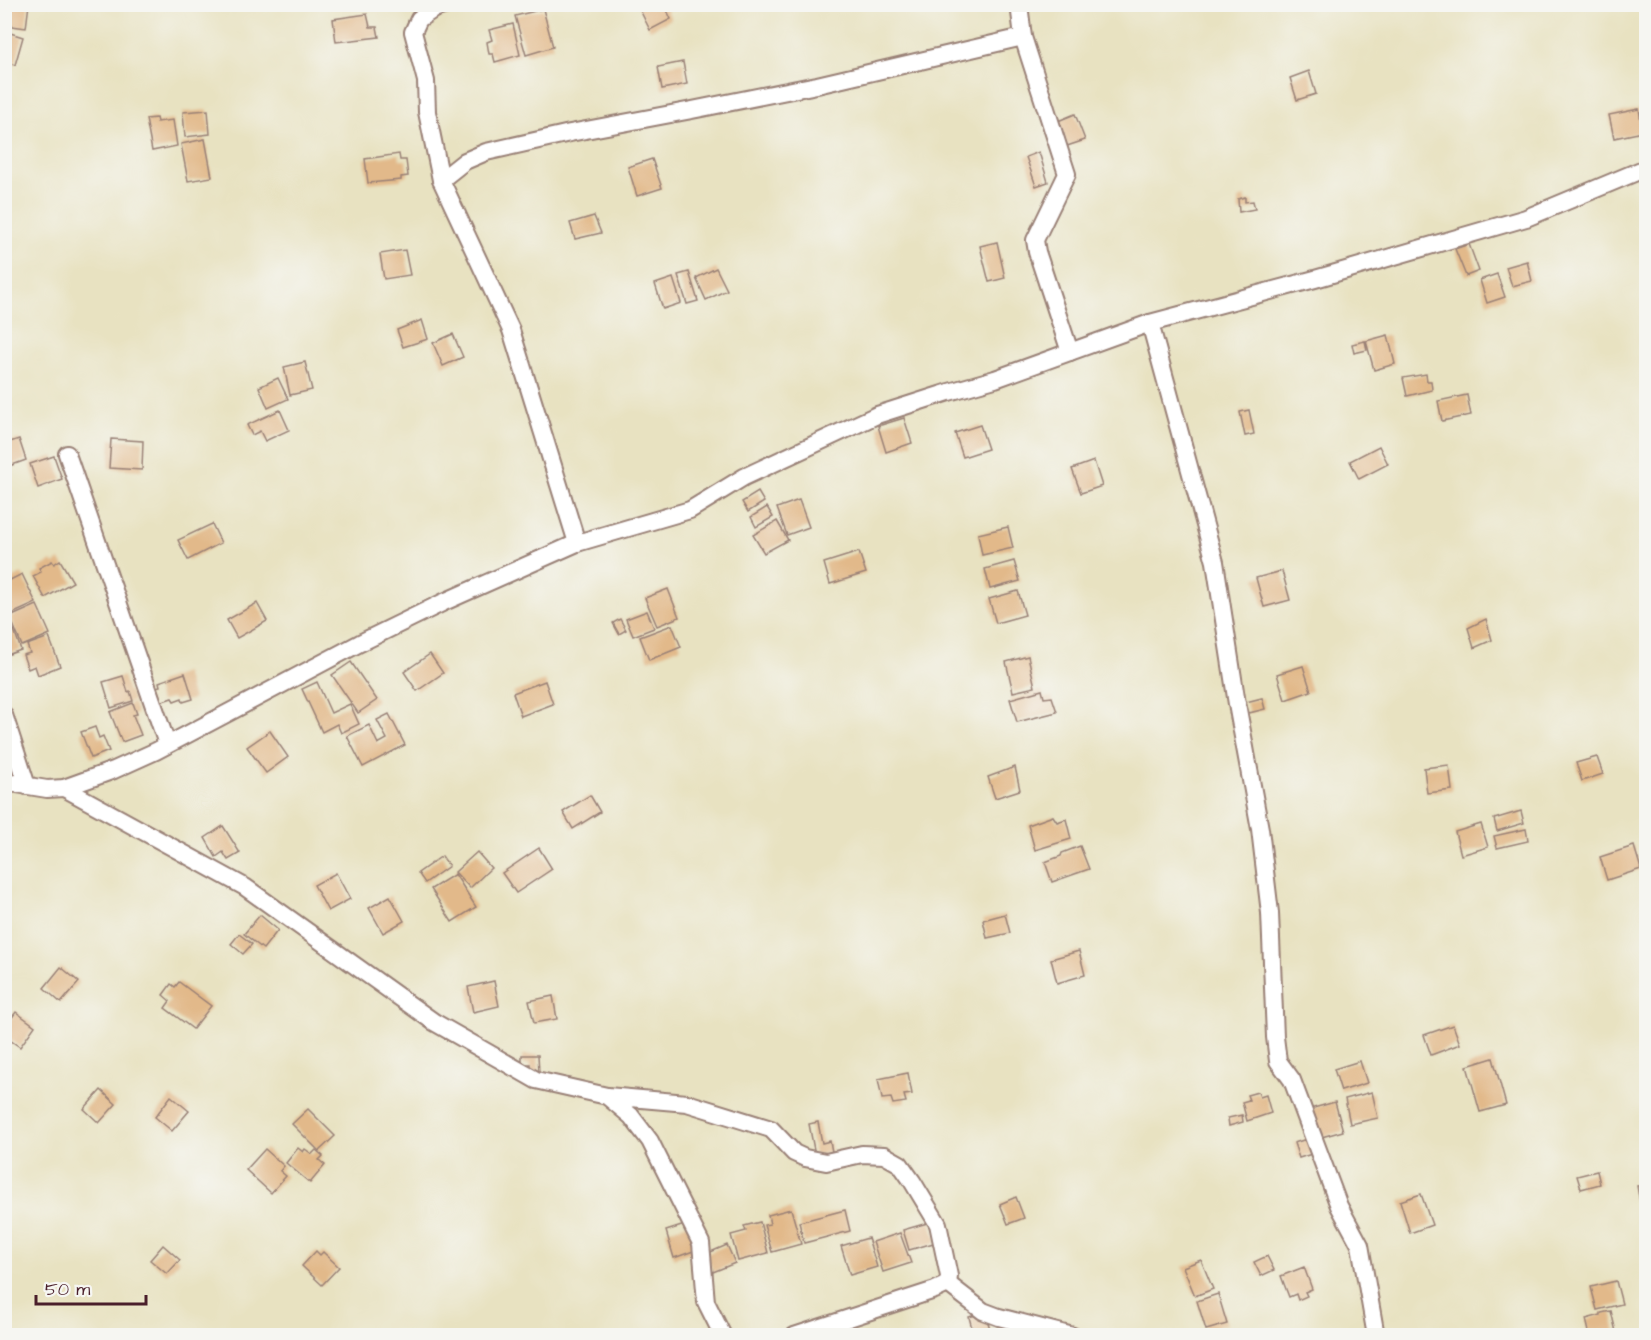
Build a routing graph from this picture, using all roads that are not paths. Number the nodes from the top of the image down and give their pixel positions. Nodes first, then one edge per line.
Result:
1 (449, 4) edge
2 (1019, 4) edge
3 (1023, 38) junction
4 (1647, 168) edge
5 (441, 180) junction
6 (1150, 323) junction
7 (1070, 352) junction
8 (67, 454) dead end
9 (578, 543) junction
10 (4, 715) edge
11 (168, 744) junction
12 (4, 782) edge
13 (27, 786) junction
14 (64, 788) junction
15 (607, 1096) junction
16 (948, 1284) junction
17 (723, 1335) edge
18 (794, 1335) edge
19 (1073, 1335) edge
20 (1376, 1335) edge

1 - 5 street
2 - 3 street
3 - 5 street
3 - 7 street
4 - 6 street
5 - 9 street
6 - 7 street
6 - 20 street
7 - 9 street
8 - 11 street
9 - 11 street
10 - 13 street
11 - 14 street
12 - 13 street
13 - 14 street
14 - 15 street
15 - 16 street
15 - 17 street
16 - 18 street
16 - 19 street

